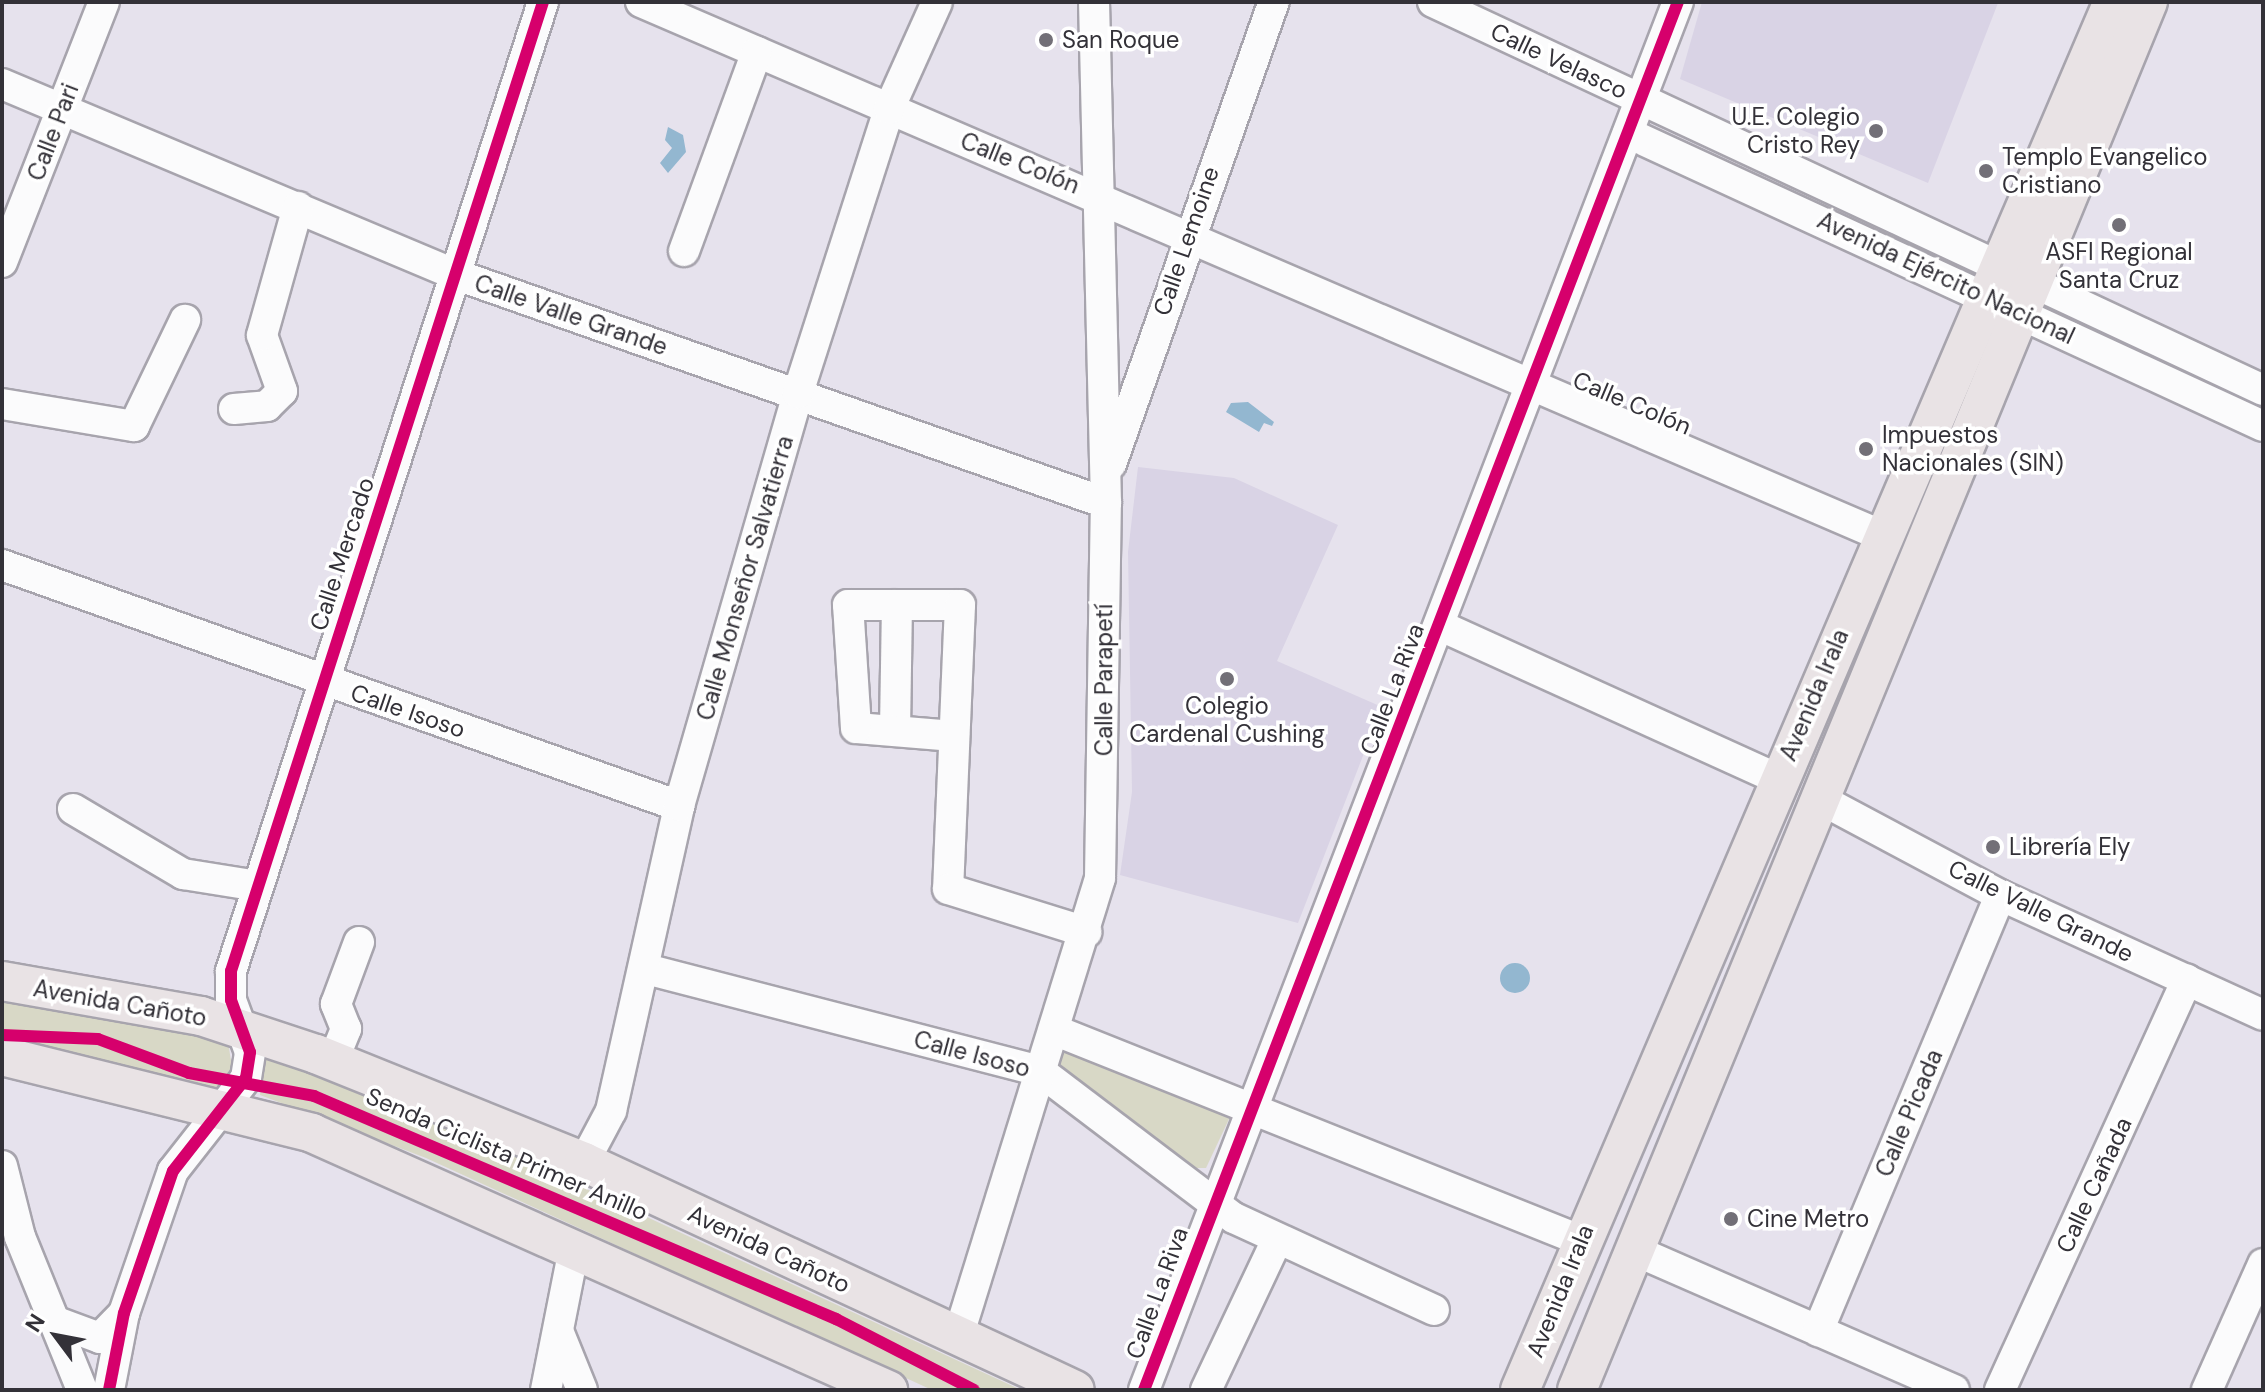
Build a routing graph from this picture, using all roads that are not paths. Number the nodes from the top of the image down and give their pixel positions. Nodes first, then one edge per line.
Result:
1 (104, 2) edge
2 (543, 2) edge
3 (641, 2) edge
4 (937, 2) edge
5 (1094, 2) edge
6 (1274, 2) edge
7 (1433, 2) edge
8 (1678, 2) edge
9 (2113, 2) edge
10 (2148, 2) edge
11 (757, 52) junction
12 (2, 84) edge
13 (1641, 100) junction
14 (63, 108) junction
15 (889, 109) junction
16 (1628, 133) junction
17 (1095, 195) junction
18 (298, 207) junction
19 (1187, 233) junction
20 (684, 251) dead end
21 (2, 262) edge
22 (457, 275) junction
23 (1994, 281) junction
24 (2031, 299) junction
25 (185, 320) dead end
26 (1535, 385) junction
27 (2263, 390) edge
28 (798, 393) junction
29 (2, 404) edge
30 (234, 409) dead end
31 (2263, 426) edge
32 (1105, 493) junction
33 (1883, 536) junction
34 (2, 565) edge
35 (897, 605) junction
36 (1441, 626) junction
37 (323, 681) junction
38 (895, 730) junction
39 (954, 736) junction
40 (1778, 779) junction
41 (1822, 800) junction
42 (679, 806) junction
43 (73, 809) dead end
44 (258, 886) junction
45 (2000, 895) junction
46 (1086, 932) junction
47 (359, 942) dead end
48 (646, 969) junction
49 (2187, 980) junction
50 (2, 981) edge
51 (2263, 1015) edge
52 (241, 1027) junction
53 (1054, 1030) junction
54 (2, 1056) edge
55 (333, 1061) junction
56 (1040, 1071) junction
57 (1251, 1109) junction
58 (218, 1111) junction
59 (584, 1162) junction
60 (2, 1166) edge
61 (1213, 1205) junction
62 (1580, 1240) junction
63 (1276, 1242) junction
64 (574, 1248) junction
65 (1636, 1251) junction
66 (2263, 1264) edge
67 (1434, 1310) dead end
68 (124, 1313) junction
69 (54, 1321) junction
70 (1818, 1331) junction
71 (559, 1333) junction
72 (958, 1337) junction
73 (82, 1390) edge
74 (109, 1390) edge
75 (546, 1390) edge
76 (582, 1390) edge
77 (888, 1390) edge
78 (1075, 1390) edge
79 (1144, 1390) edge
80 (1206, 1390) edge
81 (1520, 1390) edge
82 (1577, 1390) edge
83 (1954, 1390) edge
84 (2000, 1390) edge
85 (2207, 1390) edge

1 - 14 street, Calle Pari
2 - 22 street, Calle Mercado
3 - 11 street, Calle Colón
4 - 15 street, Calle Monseñor Salvatierra
5 - 17 street, Calle Parapetí
6 - 19 street, Calle Lemoine
7 - 13 street, Calle Velasco
8 - 13 street, Calle La Riva
9 - 23 main road, Avenida Irala
10 - 24 main road, Avenida Irala
11 - 15 street, Calle Colón
11 - 20 street
12 - 14 street, Calle Valle Grande
13 - 16 street, Calle La Riva
13 - 23 street, Avenida Ejército Nacional
14 - 18 street, Calle Valle Grande
14 - 21 street, Calle Pari
15 - 17 street, Calle Colón
15 - 28 street, Calle Monseñor Salvatierra
16 - 23 street, Avenida Ejército Nacional
16 - 26 street, Calle La Riva
17 - 19 street, Calle Colón
17 - 32 street, Calle Parapetí
18 - 22 street, Calle Valle Grande
18 - 30 street
19 - 26 street, Calle Colón
19 - 32 street, Calle Lemoine
22 - 28 street, Calle Valle Grande
22 - 37 street, Calle Mercado
23 - 24 street, Avenida Ejército Nacional
23 - 33 main road, Avenida Irala
24 - 27 street, Avenida Ejército Nacional
24 - 31 street, Avenida Ejército Nacional
24 - 41 main road, Avenida Irala
25 - 29 street
26 - 33 street, Calle Colón
26 - 36 street, Calle La Riva
28 - 32 street, Calle Valle Grande
28 - 42 street, Calle Monseñor Salvatierra
32 - 46 street, Calle Parapetí
33 - 40 main road, Avenida Irala
34 - 37 street, Calle Isoso
35 - 38 street
35 - 38 street
35 - 39 street
36 - 40 street
36 - 57 street, Calle La Riva
37 - 42 street, Calle Isoso
37 - 44 street, Calle Mercado
38 - 39 street
39 - 46 street
40 - 62 main road, Avenida Irala
41 - 45 street, Calle Valle Grande
41 - 65 main road, Avenida Irala
42 - 48 street, Calle Monseñor Salvatierra
43 - 44 street
44 - 52 street, Calle Mercado
45 - 49 street, Calle Valle Grande
45 - 70 street, Calle Picada
46 - 53 street, Calle Parapetí
47 - 55 street
48 - 56 street, Calle Isoso
48 - 59 street, Calle Monseñor Salvatierra
49 - 51 street, Calle Valle Grande
49 - 84 street, Calle Cañada
50 - 52 main road, Avenida Cañoto
52 - 55 main road, Avenida Cañoto
52 - 58 street, Calle Mercado
53 - 56 street, Calle Parapetí
53 - 57 street, Calle Isoso
54 - 58 main road
55 - 59 main road, Avenida Cañoto
56 - 61 street, Calle Isoso
56 - 72 street, Calle Parapetí
57 - 61 street, Calle La Riva
57 - 62 street, Calle Isoso
58 - 64 main road
58 - 68 street, Calle Mercado
59 - 72 main road, Avenida Cañoto
60 - 69 street
61 - 63 street, Calle Isoso
61 - 79 street, Calle La Riva
62 - 81 main road, Avenida Irala
63 - 67 street, Calle Isoso
63 - 80 street
64 - 71 street
64 - 77 main road
65 - 70 street
65 - 82 main road, Avenida Irala
66 - 85 street
68 - 69 street
68 - 74 street, Calle Mercado
69 - 73 street
70 - 83 street
71 - 75 street
71 - 76 street
72 - 78 main road, Avenida Cañoto

